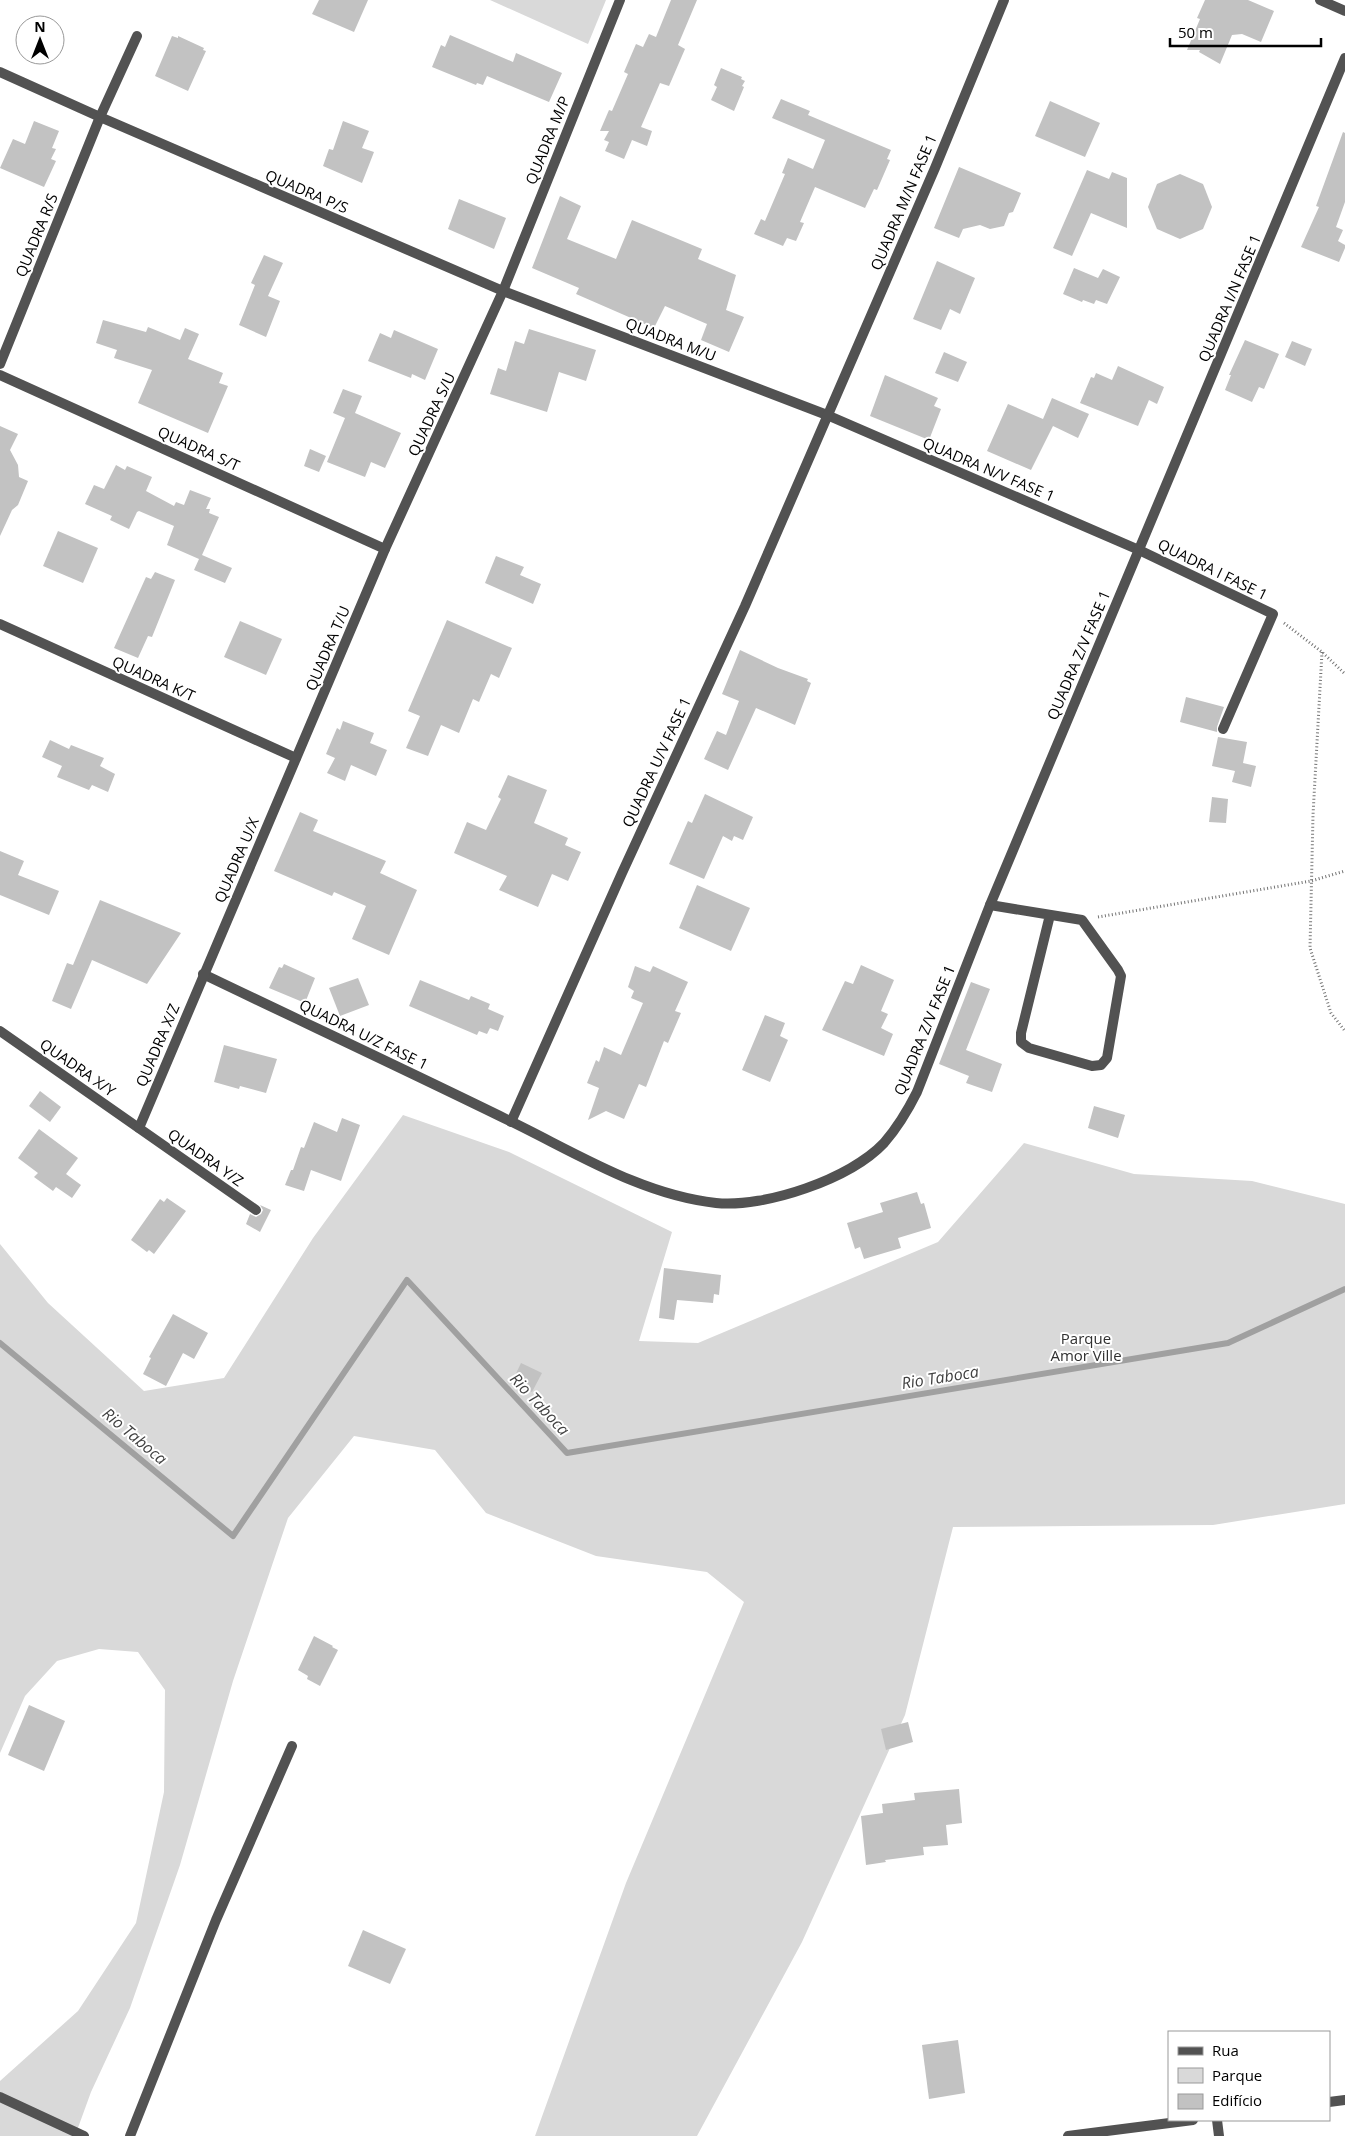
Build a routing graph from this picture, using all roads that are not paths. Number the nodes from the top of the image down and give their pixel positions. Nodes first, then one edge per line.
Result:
1 (620, 0) edge
2 (1004, 0) edge
3 (1320, 0) edge
4 (1345, 11) edge
5 (136, 36) dead end
6 (1345, 58) edge
7 (0, 72) edge
8 (100, 118) junction
9 (503, 291) junction
10 (0, 364) edge
11 (0, 375) edge
12 (827, 415) junction
13 (385, 549) junction
14 (1139, 550) junction
15 (0, 624) edge
16 (1223, 730) dead end
17 (296, 758) junction
18 (990, 905) junction
19 (1050, 915) junction
20 (203, 974) junction
21 (0, 1031) edge
22 (511, 1122) junction
23 (139, 1128) junction
24 (256, 1210) dead end
25 (292, 1746) dead end
26 (0, 2097) edge
27 (1345, 2100) edge
28 (1330, 2102) edge
29 (1185, 2121) edge
30 (1217, 2121) edge
31 (84, 2136) edge
32 (130, 2136) edge
33 (1068, 2136) edge
34 (1220, 2136) edge

1 - 9 street, QUADRA M/P
2 - 12 street, QUADRA M/N FASE 1
3 - 4 street
5 - 8 street, QUADRA R/S
6 - 14 street, QUADRA I/N FASE 1
7 - 8 street, QUADRA P/S
8 - 9 street, QUADRA P/S
8 - 10 street, QUADRA R/S
9 - 12 street, QUADRA M/U
9 - 13 street, QUADRA S/U
11 - 13 street, QUADRA S/T
12 - 14 street, QUADRA N/V FASE 1
12 - 22 street, QUADRA U/V FASE 1
13 - 17 street, QUADRA T/U
14 - 16 street, QUADRA I FASE 1
14 - 18 street, QUADRA Z/V FASE 1
15 - 17 street, QUADRA K/T
17 - 20 street, QUADRA U/X
18 - 19 street
18 - 22 street, QUADRA Z/V FASE 1
19 - 19 street
20 - 22 street, QUADRA U/Z FASE 1
20 - 23 street, QUADRA X/Z
21 - 23 street, QUADRA X/Y
23 - 24 street, QUADRA Y/Z
25 - 32 street
26 - 31 street
27 - 28 street
29 - 33 street
30 - 34 street

